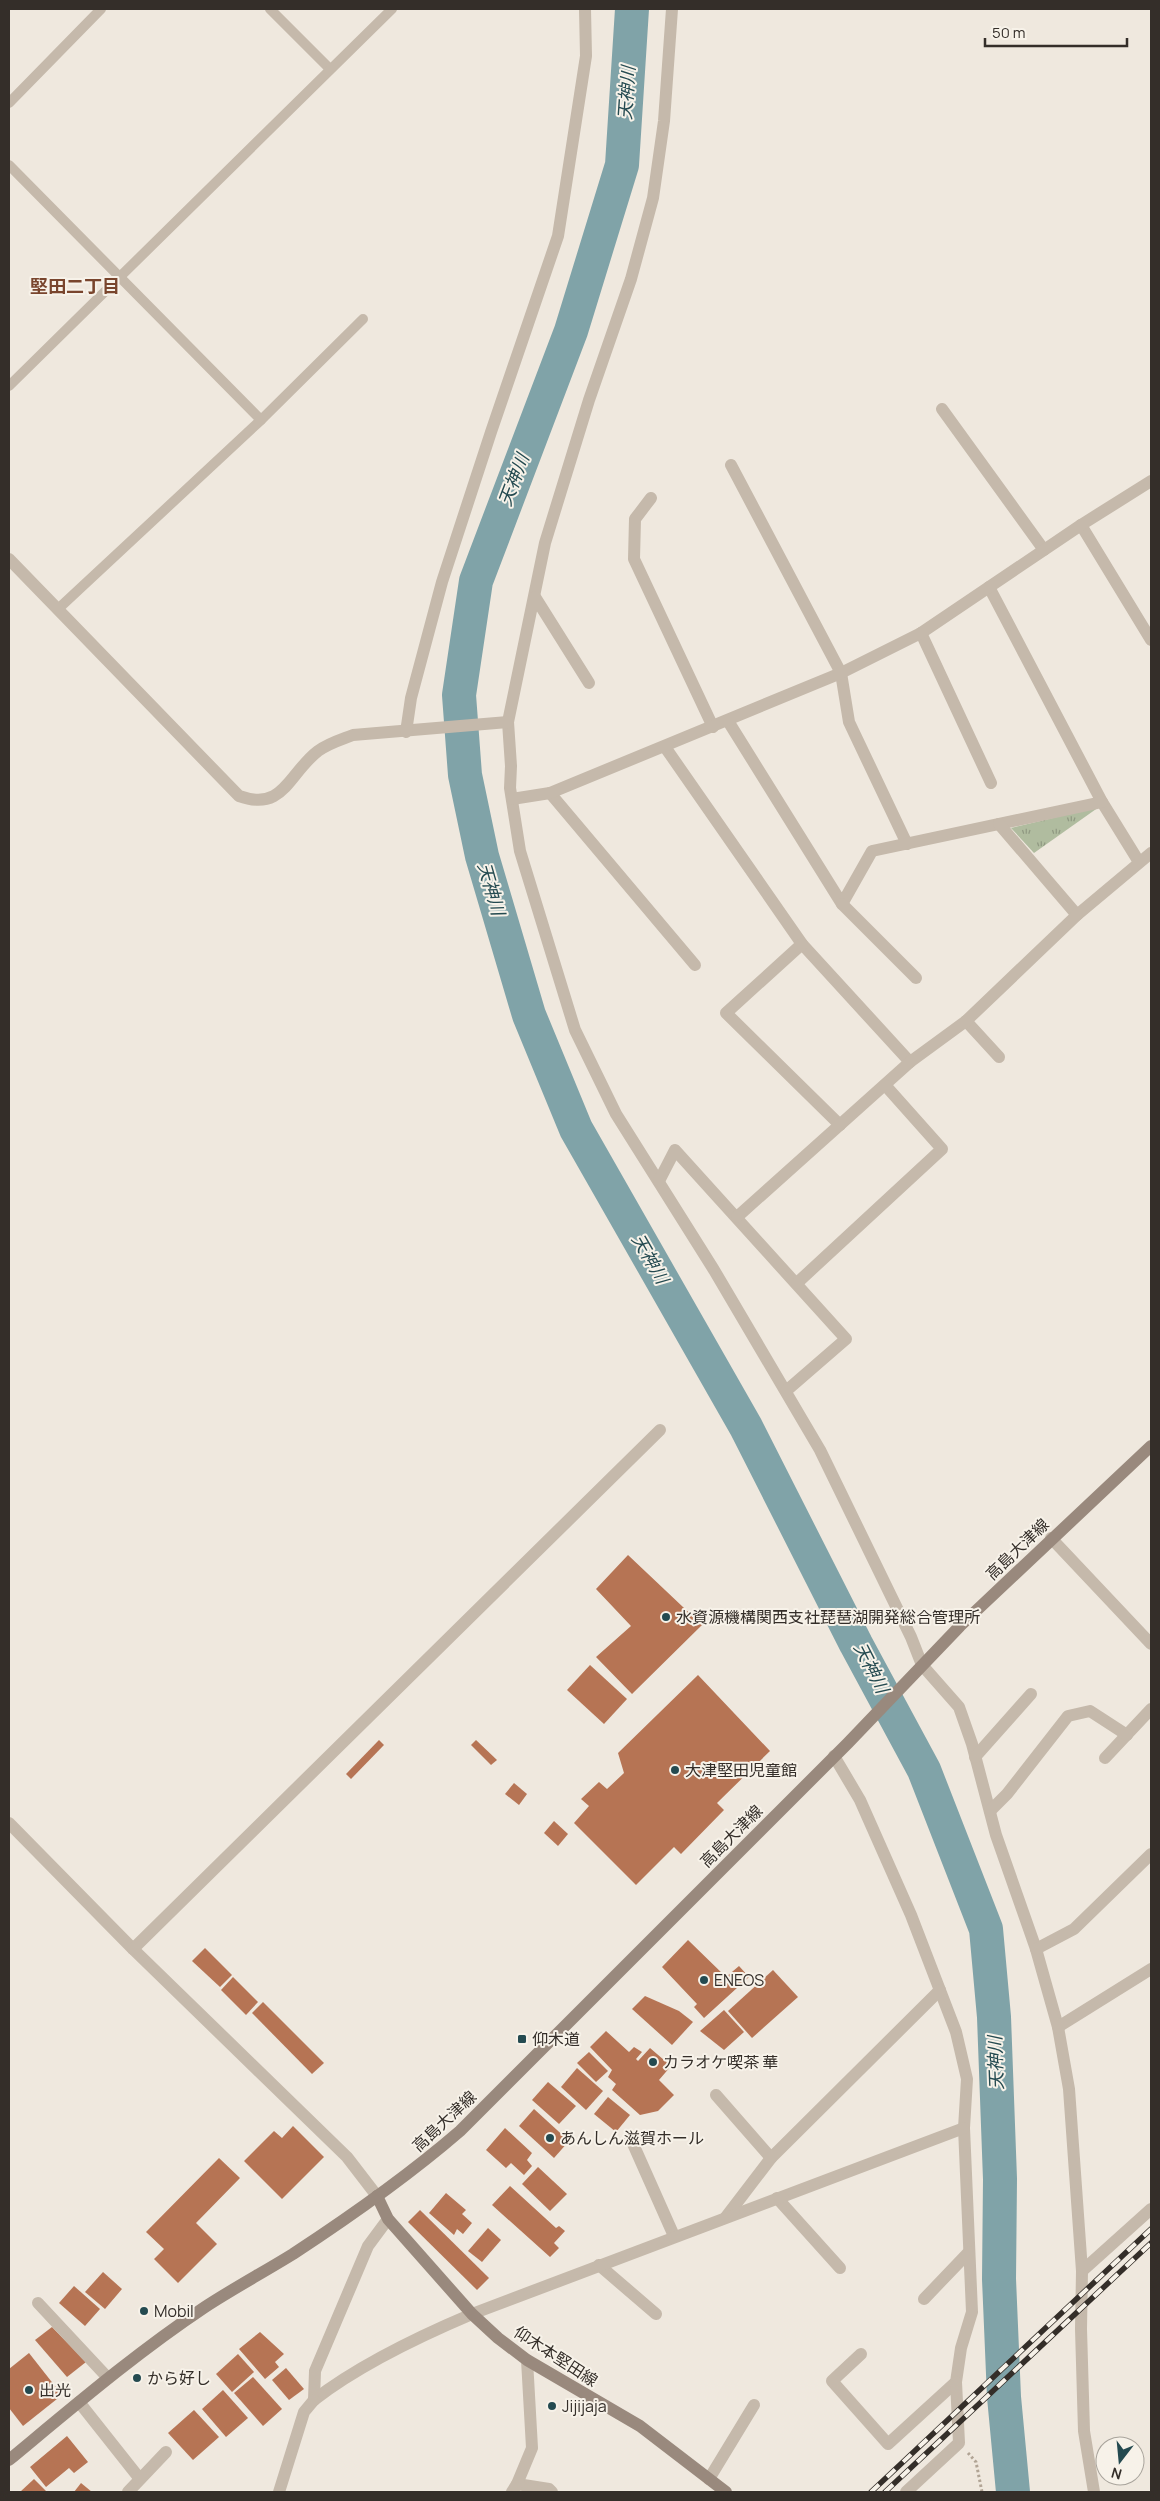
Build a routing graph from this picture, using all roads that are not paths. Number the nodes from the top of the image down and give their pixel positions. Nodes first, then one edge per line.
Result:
1 (101, 9) edge
2 (270, 9) edge
3 (392, 9) edge
4 (585, 9) edge
5 (672, 9) edge
6 (329, 68) junction
7 (9, 102) edge
8 (9, 166) edge
9 (117, 277) junction
10 (363, 319) dead end
11 (9, 386) edge
12 (942, 409) dead end
13 (261, 420) junction
14 (732, 465) dead end
15 (1151, 481) edge
16 (651, 498) dead end
17 (1081, 525) junction
18 (1044, 550) junction
19 (9, 559) edge
20 (989, 587) junction
21 (535, 597) junction
22 (58, 609) junction
23 (921, 633) junction
24 (1151, 640) edge
25 (841, 673) junction
26 (590, 683) dead end
27 (728, 720) junction
28 (503, 723) junction
29 (713, 727) junction
30 (406, 732) junction
31 (665, 747) junction
32 (991, 784) dead end
33 (550, 793) junction
34 (512, 799) junction
35 (1102, 802) junction
36 (999, 824) junction
37 (906, 844) junction
38 (1151, 853) edge
39 (1139, 862) junction
40 (842, 904) junction
41 (1077, 916) junction
42 (802, 944) junction
43 (696, 965) dead end
44 (916, 978) dead end
45 (966, 1020) junction
46 (999, 1058) dead end
47 (910, 1062) junction
48 (885, 1085) junction
49 (840, 1125) junction
50 (659, 1181) junction
51 (737, 1217) junction
52 (797, 1283) junction
53 (786, 1391) junction
54 (660, 1430) dead end
55 (1151, 1446) edge
56 (1052, 1538) junction
57 (1151, 1644) edge
58 (922, 1665) junction
59 (1032, 1694) dead end
60 (1151, 1709) edge
61 (1127, 1735) junction
62 (834, 1756) junction
63 (975, 1757) junction
64 (1105, 1758) dead end
65 (990, 1811) junction
66 (9, 1823) edge
67 (1151, 1854) edge
68 (133, 1949) junction
69 (1036, 1949) junction
70 (1151, 1969) edge
71 (940, 1990) junction
72 (1058, 2027) junction
73 (716, 2096) dead end
74 (964, 2128) junction
75 (630, 2138) dead end
76 (771, 2158) junction
77 (377, 2196) junction
78 (777, 2198) junction
79 (1151, 2209) edge
80 (725, 2218) junction
81 (388, 2219) junction
82 (674, 2236) junction
83 (969, 2252) junction
84 (599, 2265) junction
85 (840, 2268) dead end
86 (1082, 2271) junction
87 (924, 2299) dead end
88 (38, 2303) dead end
89 (472, 2314) junction
90 (656, 2314) dead end
91 (861, 2354) dead end
92 (527, 2360) junction
93 (108, 2378) junction
94 (956, 2382) junction
95 (314, 2400) junction
96 (79, 2402) junction
97 (754, 2405) dead end
98 (166, 2452) dead end
99 (9, 2460) edge
100 (140, 2479) junction
101 (709, 2479) junction
102 (514, 2488) edge
103 (128, 2492) edge
104 (279, 2492) edge
105 (552, 2492) edge
106 (726, 2492) edge
107 (906, 2492) edge
108 (1094, 2492) edge

1 - 7 lane
2 - 6 lane
3 - 6 lane
4 - 30 street
5 - 21 street
6 - 9 lane
8 - 9 lane
9 - 11 lane
9 - 13 lane
10 - 13 lane
12 - 18 street
13 - 22 lane
14 - 25 street
15 - 17 street
16 - 29 street
17 - 18 street
17 - 24 street
18 - 20 street
19 - 22 street
20 - 23 street
20 - 35 street
21 - 26 street
21 - 28 street
22 - 30 street
23 - 25 street
23 - 32 street
25 - 27 street
25 - 37 street
27 - 29 street
27 - 40 street
28 - 30 street
28 - 34 street
29 - 31 street
31 - 33 street
31 - 42 street
33 - 34 street
33 - 43 street
34 - 50 street
35 - 36 street
35 - 39 street
36 - 37 street
36 - 41 street
37 - 40 street
38 - 39 street
39 - 41 street
40 - 44 street
41 - 45 street
42 - 47 street
42 - 49 street
45 - 46 street
45 - 47 street
47 - 48 street
48 - 49 street
48 - 52 street
49 - 51 street
50 - 51 street
50 - 53 street
51 - 52 street
52 - 53 street
53 - 58 street
54 - 68 street
55 - 56 main road, 高島大津線
56 - 57 street
56 - 58 main road, 高島大津線
58 - 62 main road, 高島大津線
58 - 63 street
59 - 63 street
60 - 61 street
61 - 64 street
61 - 65 street
62 - 71 street
62 - 77 main road, 高島大津線
63 - 65 street
65 - 69 street
66 - 68 street
67 - 69 street
68 - 77 street
69 - 72 street
70 - 72 street
71 - 74 street
71 - 76 street
72 - 86 street
73 - 76 street
74 - 78 street
74 - 83 street
75 - 82 street
76 - 80 street
77 - 81 main road, 仰木本堅田線
77 - 93 main road, 高島大津線
78 - 80 street
78 - 85 street
79 - 86 street
80 - 82 street
81 - 89 main road, 仰木本堅田線
81 - 95 street
82 - 84 street
83 - 87 street
83 - 94 street
84 - 89 street
84 - 90 street
86 - 108 street
88 - 93 street
89 - 92 main road, 仰木本堅田線
89 - 95 street
91 - 94 street
92 - 101 main road, 仰木本堅田線
92 - 102 street
93 - 96 main road, 高島大津線
94 - 107 street
95 - 104 street
96 - 99 main road, 高島大津線
96 - 100 street
97 - 101 street
98 - 100 street
100 - 103 street
101 - 106 main road, 仰木本堅田線
102 - 105 street

